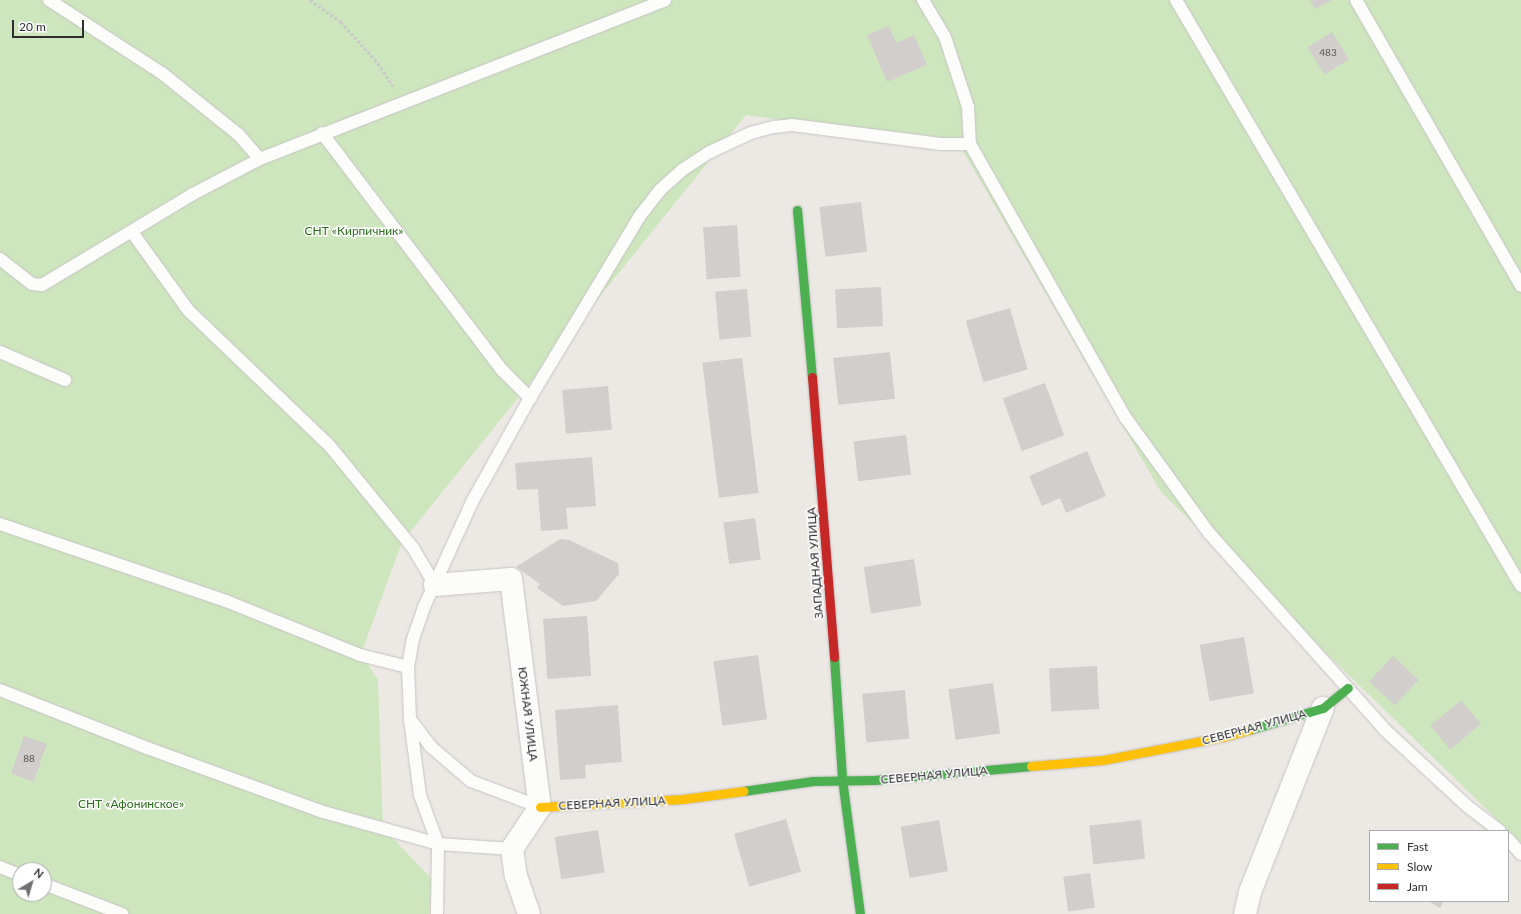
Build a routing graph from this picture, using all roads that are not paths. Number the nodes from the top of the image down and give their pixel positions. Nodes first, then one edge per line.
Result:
1 (49, 0) edge
2 (665, 0) edge
3 (923, 0) edge
4 (1176, 0) edge
5 (1356, 0) edge
6 (322, 133) junction
7 (970, 144) junction
8 (260, 158) junction
9 (796, 210) dead end
10 (132, 232) junction
11 (0, 259) edge
12 (1521, 286) edge
13 (0, 352) edge
14 (65, 380) dead end
15 (530, 398) junction
16 (0, 524) edge
17 (436, 585) junction
18 (1521, 586) edge
19 (408, 667) junction
20 (1348, 688) junction
21 (0, 690) edge
22 (1323, 708) junction
23 (410, 719) junction
24 (842, 779) junction
25 (540, 807) junction
26 (1499, 830) edge
27 (1509, 835) edge
28 (1521, 838) edge
29 (1509, 840) edge
30 (438, 844) junction
31 (512, 849) junction
32 (1521, 854) edge
33 (0, 867) edge
34 (12, 872) edge
35 (52, 887) edge
36 (122, 914) edge
37 (437, 914) edge
38 (529, 914) edge
39 (860, 914) edge
40 (1245, 914) edge

1 - 8 lane
2 - 6 lane
3 - 7 lane
4 - 18 lane
5 - 12 lane
6 - 8 lane
6 - 15 lane
7 - 15 lane
7 - 20 lane
8 - 10 lane
9 - 24 street, ЗАПАДНАЯ УЛИЦА
10 - 11 lane
10 - 17 lane
13 - 14 lane
15 - 17 lane
16 - 19 lane
17 - 19 lane
17 - 25 street, ЮЖНАЯ УЛИЦА
19 - 23 lane
20 - 22 street, СЕВЕРНАЯ УЛИЦА
20 - 26 lane
21 - 30 lane
22 - 24 street, СЕВЕРНАЯ УЛИЦА
22 - 40 street, СЕВЕРНАЯ УЛИЦА
23 - 25 lane
23 - 30 lane
24 - 25 street, СЕВЕРНАЯ УЛИЦА
24 - 39 street, ЗАПАДНАЯ УЛИЦА
25 - 31 street
27 - 28 lane
29 - 32 lane
30 - 31 lane
30 - 37 lane
31 - 38 street
33 - 34 lane
35 - 36 lane

